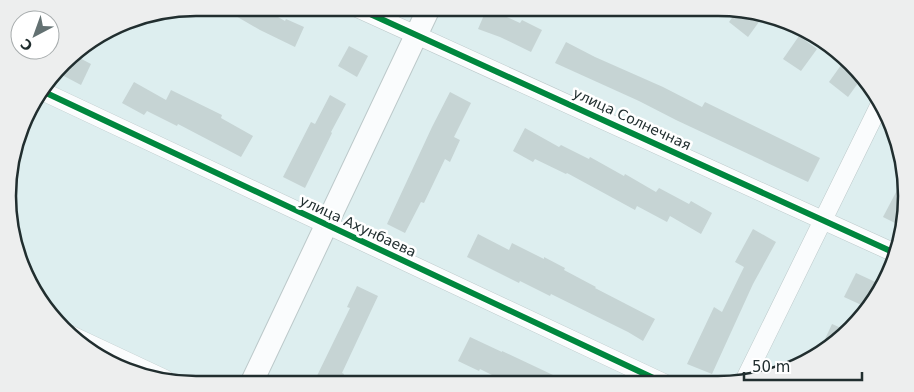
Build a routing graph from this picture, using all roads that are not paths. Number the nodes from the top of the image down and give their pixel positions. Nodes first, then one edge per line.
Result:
1 (375, 16) edge
2 (425, 16) edge
3 (416, 34) junction
4 (48, 94) edge
5 (877, 111) edge
6 (823, 220) junction
7 (326, 225) junction
8 (889, 250) edge
9 (103, 350) edge
10 (135, 365) edge
11 (748, 373) edge
12 (255, 376) edge
13 (649, 376) edge

1 - 3 street, улица Солнечная
2 - 3 street
3 - 6 street, улица Солнечная
3 - 7 street
4 - 7 street, улица Ахунбаева
5 - 6 street
6 - 8 street, улица Солнечная
6 - 11 street
7 - 12 street
7 - 13 street, улица Ахунбаева
9 - 10 street

